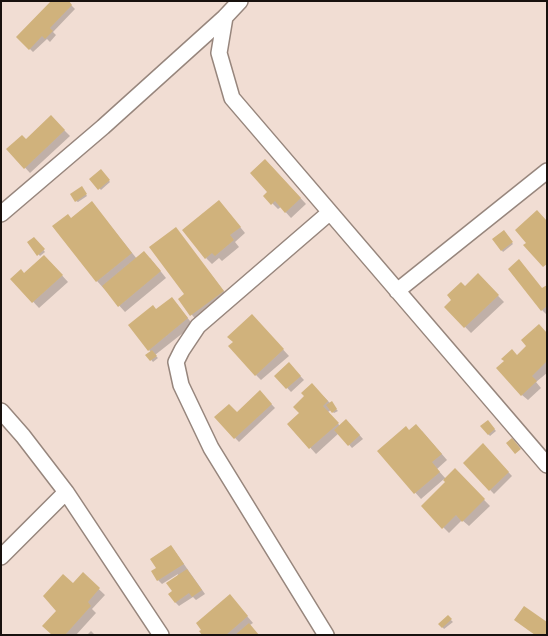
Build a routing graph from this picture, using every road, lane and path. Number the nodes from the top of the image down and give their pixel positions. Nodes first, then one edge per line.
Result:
1 (240, 1) edge
2 (225, 17) junction
3 (547, 171) edge
4 (329, 213) junction
5 (1, 214) edge
6 (397, 291) junction
7 (1, 411) edge
8 (547, 465) edge
9 (66, 492) junction
10 (1, 557) edge
11 (161, 635) edge
12 (326, 635) edge

1 - 2 street
2 - 4 street
2 - 5 street
3 - 6 street
4 - 6 street
4 - 12 street
6 - 8 street
7 - 9 street
9 - 10 street
9 - 11 street

